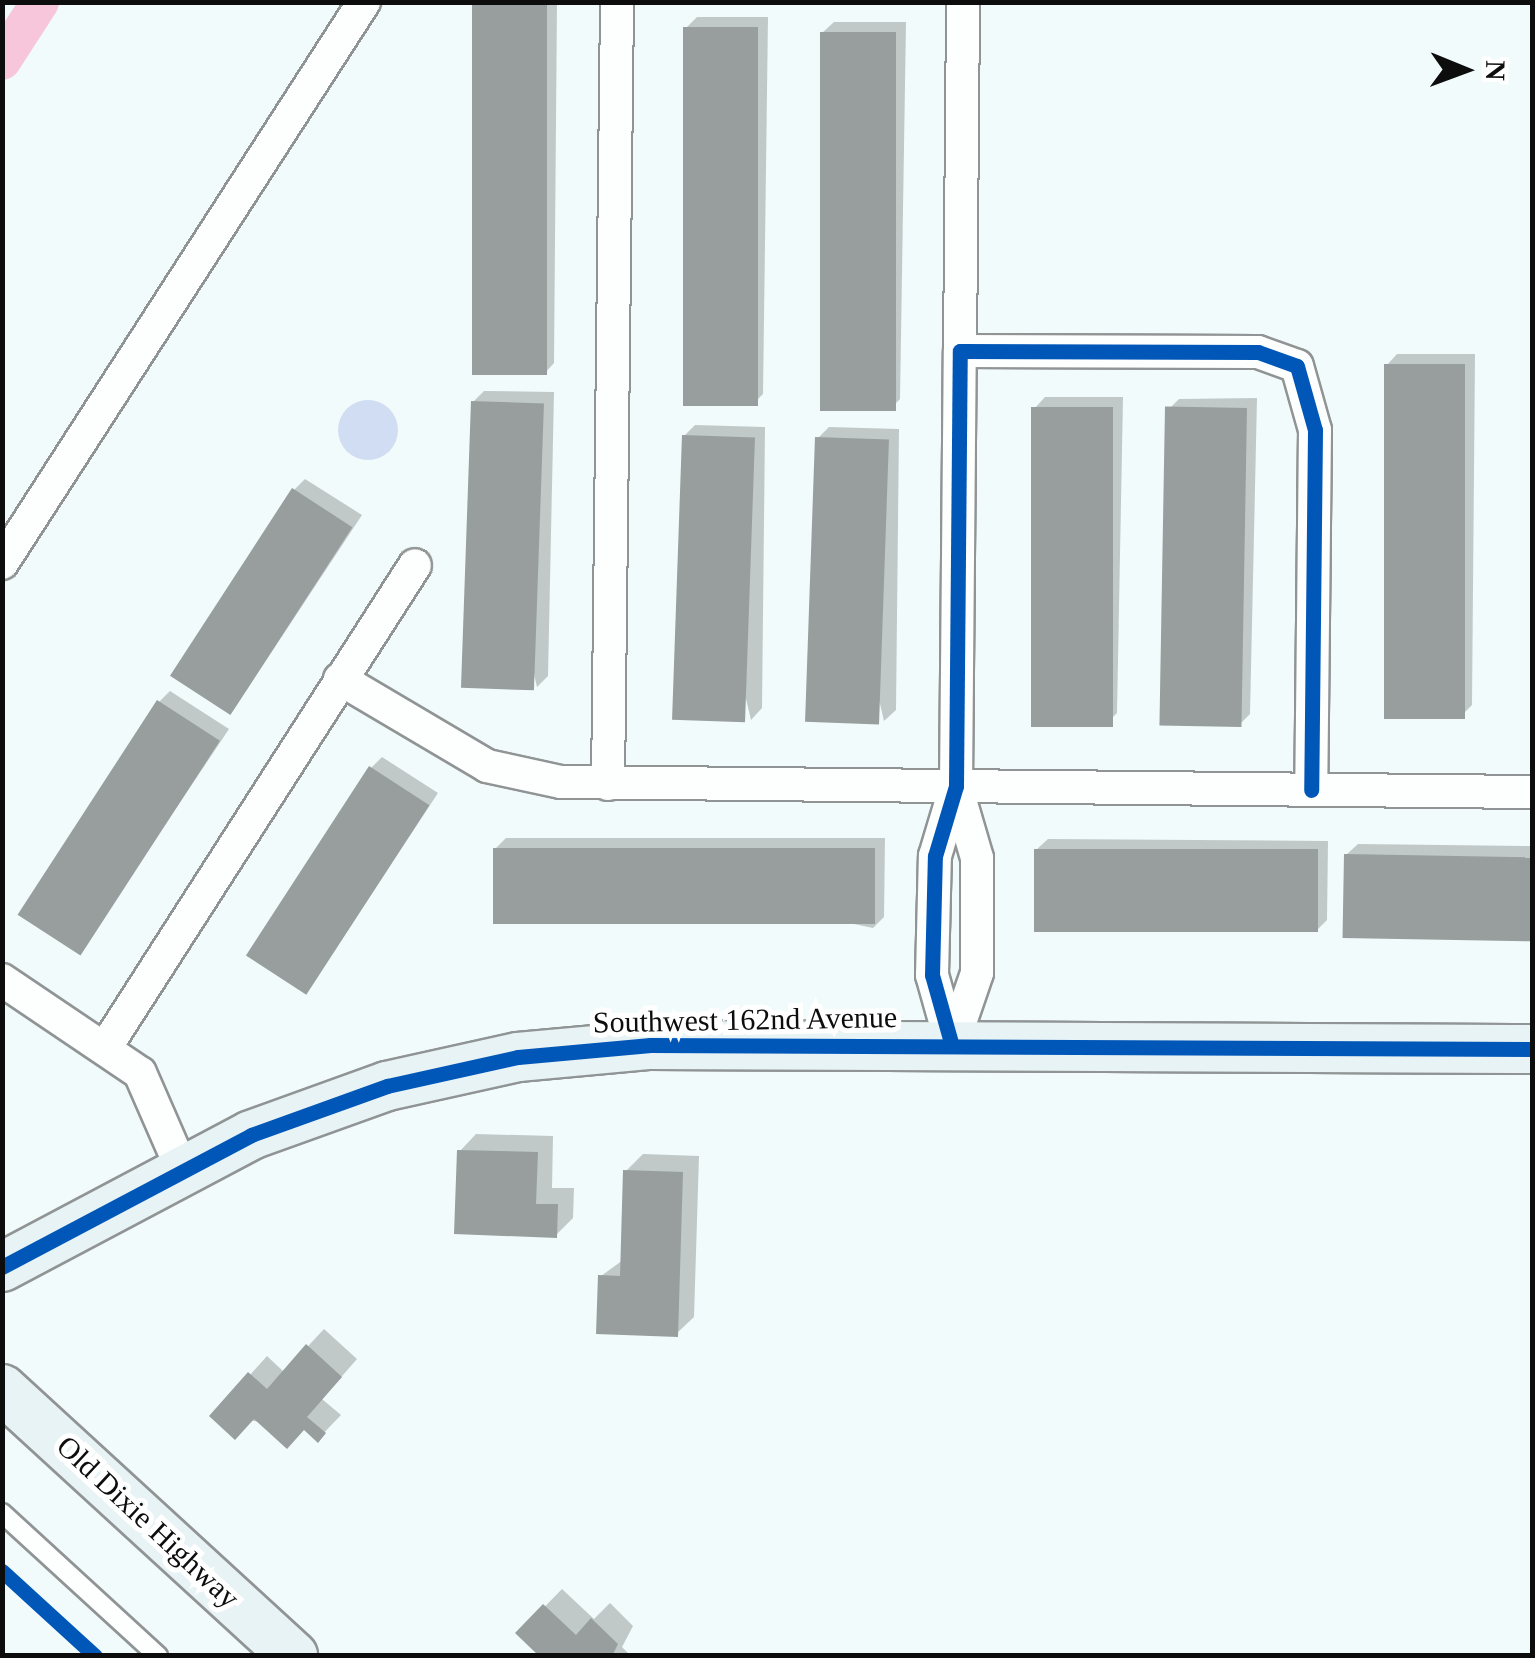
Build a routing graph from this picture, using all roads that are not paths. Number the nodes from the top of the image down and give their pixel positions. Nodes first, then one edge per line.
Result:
1 (364, 2) edge
2 (617, 2) edge
3 (964, 2) edge
4 (960, 352) junction
5 (2, 563) edge
6 (415, 565) dead end
7 (340, 680) junction
8 (608, 784) junction
9 (956, 786) junction
10 (1311, 790) junction
11 (1532, 792) edge
12 (2, 980) edge
13 (107, 1046) junction
14 (952, 1046) junction
15 (1532, 1048) edge
16 (181, 1167) junction
17 (2, 1266) edge
18 (2, 1389) edge
19 (2, 1513) edge
20 (158, 1656) edge
21 (293, 1656) edge

1 - 5 street
2 - 8 street
3 - 4 street
4 - 9 street
4 - 10 street
6 - 7 street
7 - 8 street
7 - 13 street
8 - 9 street
9 - 10 street
9 - 14 street
9 - 14 street
10 - 11 street
12 - 13 street
13 - 16 street
14 - 15 street, Southwest 162nd Avenue
14 - 16 street, Southwest 162nd Avenue
16 - 17 street, Southwest 162nd Avenue
18 - 21 street, Old Dixie Highway
19 - 20 lane

